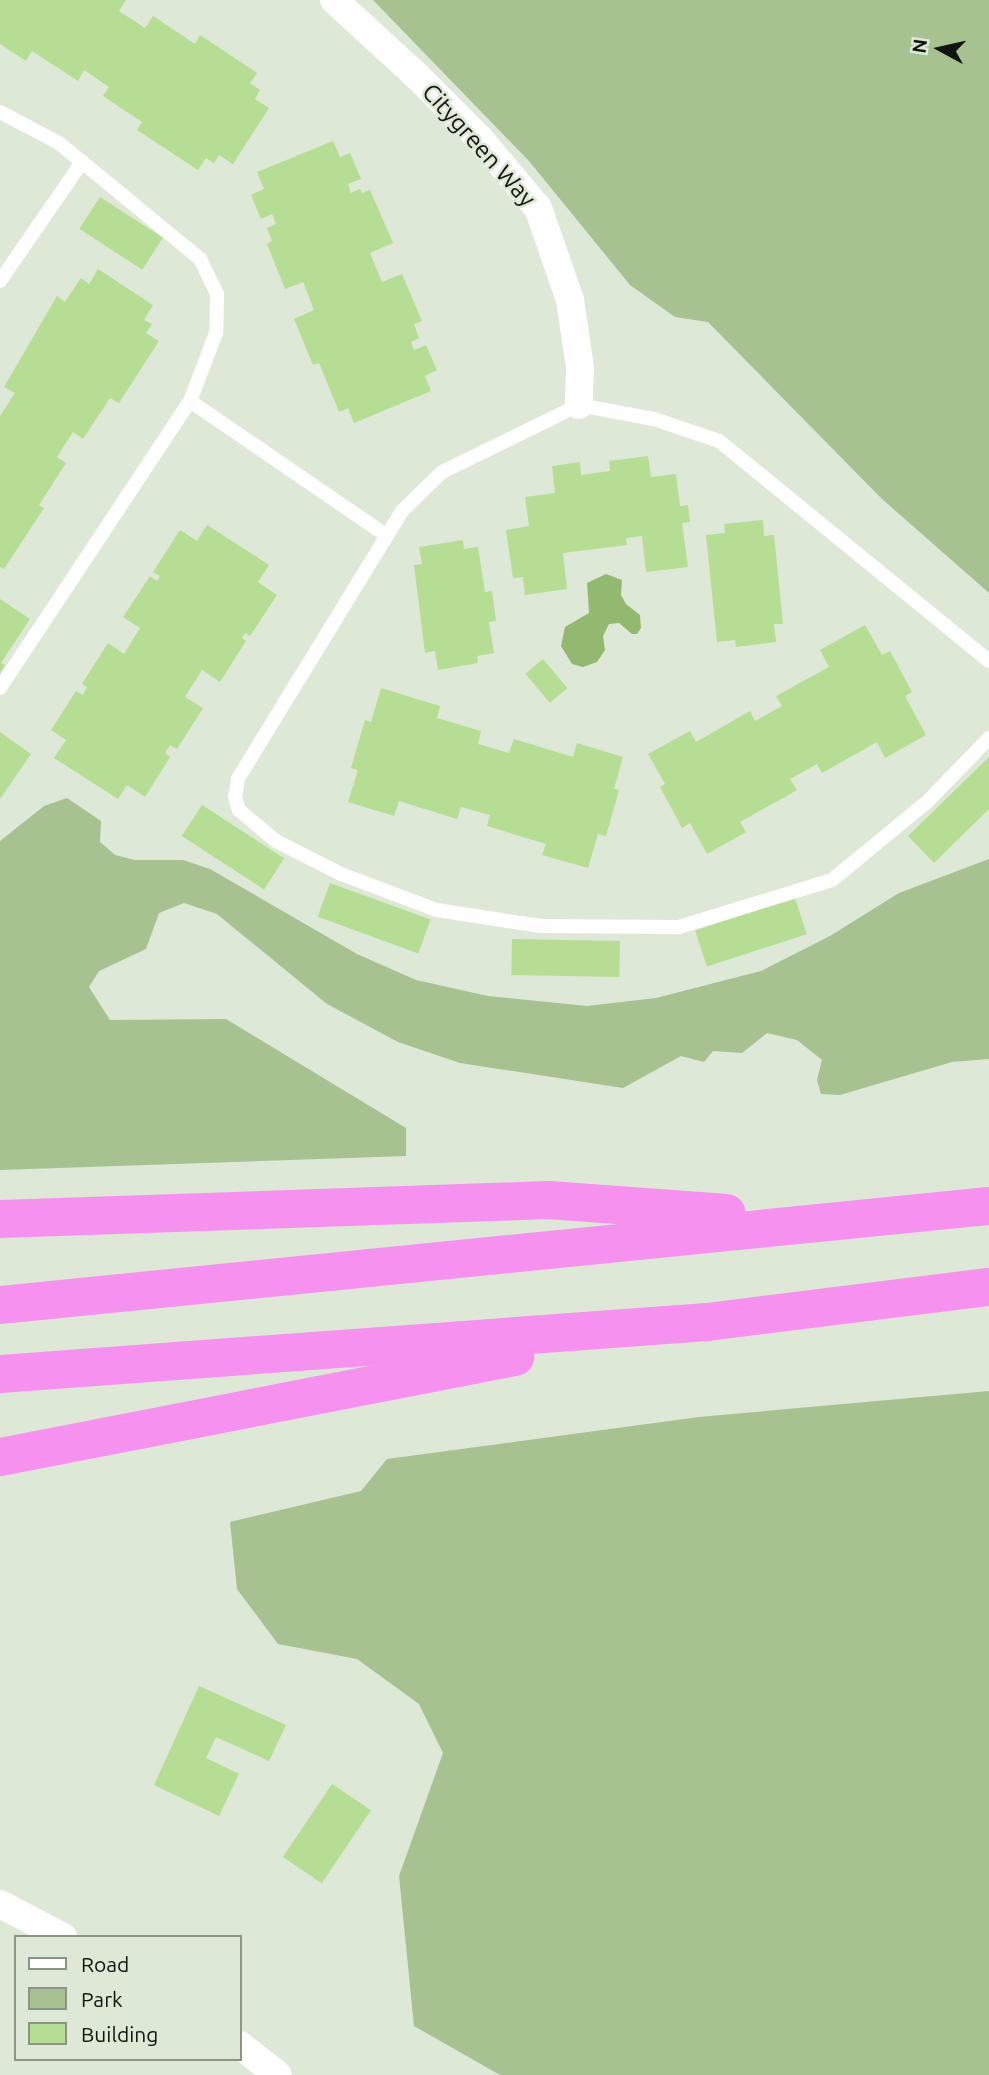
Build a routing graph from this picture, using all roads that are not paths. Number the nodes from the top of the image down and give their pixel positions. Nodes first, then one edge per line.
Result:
1 (334, 0) edge
2 (0, 112) edge
3 (82, 162) junction
4 (0, 281) edge
5 (190, 401) junction
6 (579, 404) junction
7 (386, 534) junction
8 (989, 661) edge
9 (0, 688) edge
10 (989, 738) edge
11 (989, 1206) edge
12 (0, 1219) edge
13 (831, 1220) junction
14 (989, 1287) edge
15 (0, 1305) edge
16 (707, 1322) junction
17 (0, 1374) edge
18 (0, 1457) edge
19 (0, 1904) edge
20 (60, 1935) edge
21 (242, 2047) edge
22 (278, 2075) edge

1 - 6 street, Citygreen Way
2 - 3 lane
3 - 4 lane
3 - 5 lane
5 - 7 lane
5 - 9 lane
6 - 7 lane
6 - 8 lane
7 - 10 lane
11 - 13 highway
12 - 13 highway
13 - 15 highway
14 - 16 highway
16 - 17 highway
16 - 18 highway
19 - 20 street
21 - 22 street

